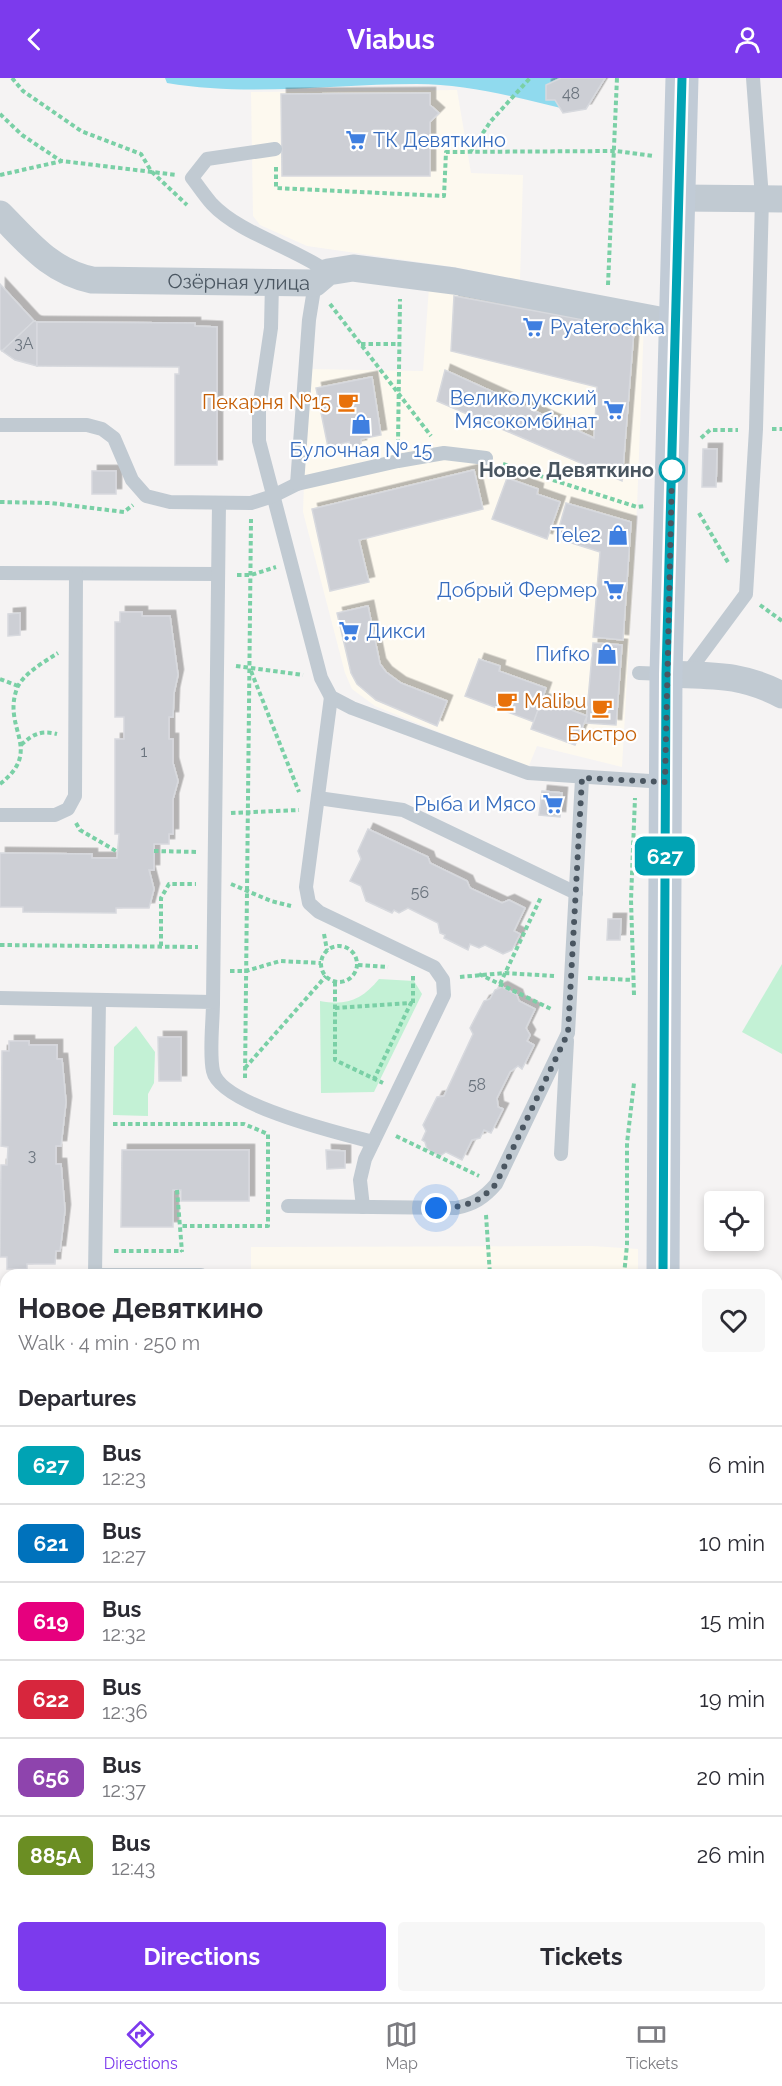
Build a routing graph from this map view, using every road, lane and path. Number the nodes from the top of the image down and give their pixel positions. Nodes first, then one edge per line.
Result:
1 (12, 78) edge
2 (530, 78) edge
3 (617, 78) edge
4 (682, 78) edge
5 (753, 78) edge
6 (0, 114) edge
7 (275, 149) joint
8 (616, 151) junction
9 (470, 152) junction
10 (141, 153) dead end
11 (654, 156) dead end
12 (62, 161) junction
13 (0, 175) edge
14 (192, 178) junction
15 (679, 198) junction
16 (772, 199) edge
17 (0, 214) edge
18 (400, 274) junction
19 (272, 282) junction
20 (324, 284) junction
21 (606, 309) junction
22 (675, 323) junction
23 (360, 344) junction
24 (399, 344) junction
25 (399, 394) junction
26 (0, 425) edge
27 (444, 453) junction
28 (486, 458) joint
29 (398, 460) junction
30 (297, 484) junction
31 (146, 496) junction
32 (273, 496) junction
33 (0, 502) edge
34 (219, 503) junction
35 (251, 503) junction
36 (645, 506) dead end
37 (291, 562) junction
38 (0, 573) edge
39 (76, 574) junction
40 (218, 574) junction
41 (251, 575) junction
42 (76, 641) junction
43 (217, 664) junction
44 (250, 668) junction
45 (664, 674) junction
46 (321, 678) junction
47 (0, 680) edge
48 (18, 686) junction
49 (782, 695) edge
50 (330, 697) junction
51 (75, 739) junction
52 (21, 745) junction
53 (582, 778) junction
54 (665, 782) junction
55 (0, 784) edge
56 (313, 806) junction
57 (68, 809) junction
58 (248, 812) junction
59 (215, 814) junction
60 (0, 815) edge
61 (116, 851) dead end
62 (154, 851) dead end
63 (215, 852) junction
64 (549, 880) junction
65 (214, 884) junction
66 (247, 891) junction
67 (576, 893) junction
68 (309, 903) junction
69 (0, 945) edge
70 (161, 946) junction
71 (214, 947) junction
72 (418, 959) junction
73 (321, 963) junction
74 (214, 970) junction
75 (246, 971) junction
76 (505, 973) junction
77 (478, 974) junction
78 (326, 976) junction
79 (571, 978) junction
80 (443, 980) junction
81 (633, 980) dead end
82 (335, 982) junction
83 (500, 984) junction
84 (0, 998) edge
85 (99, 1000) junction
86 (213, 1002) junction
87 (411, 1003) junction
88 (335, 1008) junction
89 (435, 1014) junction
90 (569, 1017) junction
91 (568, 1033) junction
92 (245, 1069) junction
93 (374, 1079) junction
94 (398, 1090) junction
95 (246, 1098) junction
96 (97, 1124) junction
97 (380, 1128) junction
98 (374, 1142) junction
99 (561, 1155) dead end
100 (496, 1184) junction
101 (177, 1190) dead end
102 (485, 1197) junction
103 (288, 1206) dead end
104 (363, 1207) junction
105 (182, 1226) junction
106 (95, 1251) junction
107 (182, 1251) junction
108 (95, 1269) edge
109 (182, 1269) edge
110 (490, 1269) edge
111 (658, 1269) edge

1 - 10 path
2 - 9 path
3 - 8 path
4 - 15 main road
5 - 16 lane
6 - 12 path
7 - 9 path
7 - 14 lane
8 - 9 path
8 - 11 path
8 - 21 path
12 - 13 path
12 - 14 path
14 - 20 lane
15 - 16 street
15 - 22 main road
16 - 45 lane
17 - 19 street, Озёрная улица
18 - 20 street, Озёрная улица
18 - 21 street, Озёрная улица
18 - 24 path
19 - 20 street, Озёрная улица
19 - 32 lane
20 - 23 path
20 - 30 lane
21 - 22 street, Озёрная улица
22 - 45 main road
23 - 24 path
23 - 25 path
24 - 25 path
25 - 27 path
25 - 29 path
26 - 31 lane
27 - 28 lane
27 - 29 lane
28 - 36 path
29 - 30 lane
30 - 32 lane
31 - 33 path
31 - 34 lane
32 - 35 lane
32 - 37 lane
34 - 35 lane
34 - 40 lane
35 - 41 path
37 - 41 path
37 - 46 lane
38 - 39 lane
39 - 40 lane
39 - 42 lane
40 - 41 path
40 - 43 lane
41 - 44 path
42 - 48 path
42 - 51 lane
43 - 44 path
43 - 59 lane
44 - 46 path
44 - 56 path
44 - 58 path
45 - 49 street
45 - 54 main road
46 - 50 lane
47 - 48 path
48 - 52 path
50 - 53 lane
50 - 56 lane
51 - 52 path
51 - 57 lane
52 - 55 path
53 - 54 lane
53 - 67 lane
54 - 111 main road
56 - 58 path
56 - 64 lane
56 - 68 lane
57 - 60 lane
57 - 61 path
58 - 59 path
58 - 66 path
59 - 63 lane
62 - 63 path
63 - 65 lane
64 - 67 lane
64 - 76 path
65 - 66 path
65 - 70 path
65 - 71 lane
66 - 68 path
66 - 75 path
67 - 79 lane
68 - 72 lane
69 - 70 path
70 - 71 path
71 - 74 lane
72 - 80 lane
72 - 87 path
73 - 75 path
73 - 78 path
73 - 82 path
74 - 75 path
74 - 86 lane
75 - 92 path
76 - 77 path
76 - 79 path
76 - 83 path
77 - 80 path
77 - 83 path
78 - 82 path
78 - 92 path
79 - 81 path
79 - 90 lane
80 - 89 lane
82 - 88 path
83 - 90 path
84 - 85 lane
85 - 86 lane
85 - 96 lane
86 - 95 lane
87 - 88 path
87 - 89 path
87 - 93 path
88 - 93 path
89 - 94 lane
90 - 91 lane
91 - 99 lane
91 - 100 lane
92 - 95 path
93 - 94 path
94 - 97 lane
95 - 98 lane
96 - 105 path
96 - 106 lane
97 - 98 lane
97 - 100 path
98 - 104 lane
100 - 102 lane
101 - 105 path
102 - 104 lane
102 - 110 path
103 - 104 lane
105 - 107 path
106 - 107 path
106 - 108 lane
107 - 109 path

